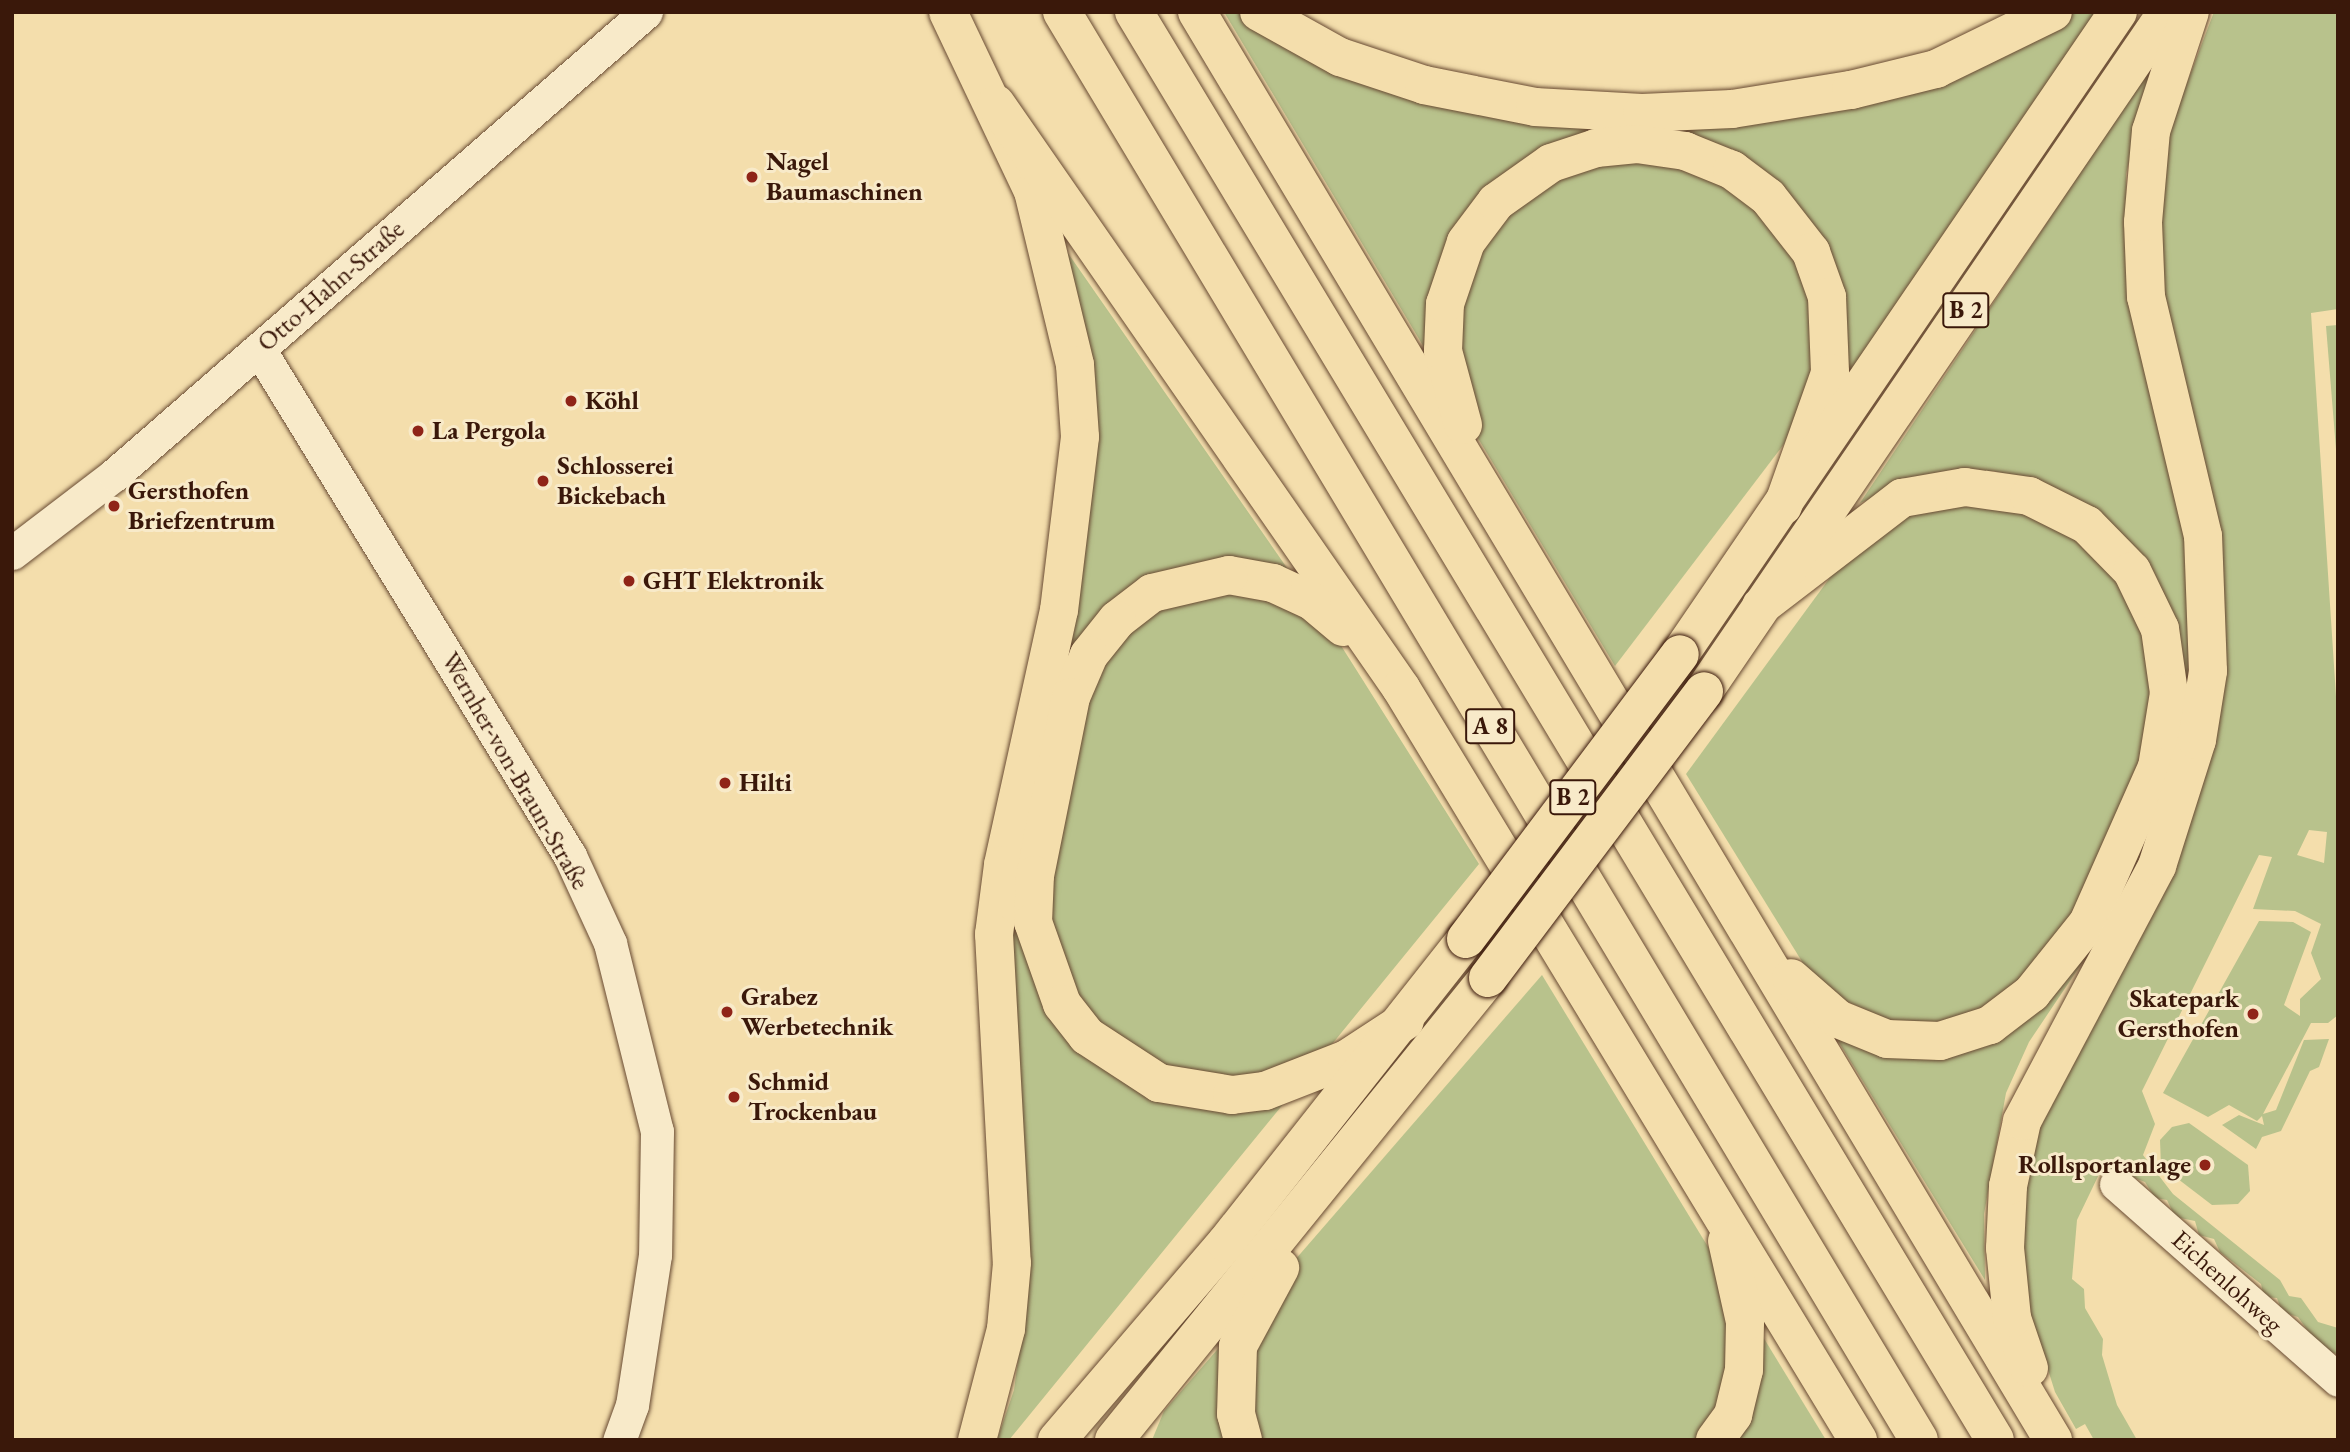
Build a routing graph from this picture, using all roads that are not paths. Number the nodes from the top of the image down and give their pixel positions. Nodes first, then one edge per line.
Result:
1 (646, 12) edge
2 (948, 12) edge
3 (1062, 12) edge
4 (1135, 12) edge
5 (1197, 12) edge
6 (1259, 12) edge
7 (2053, 12) edge
8 (2118, 12) edge
9 (2167, 12) edge
10 (2190, 12) edge
11 (996, 104) junction
12 (259, 349) junction
13 (1494, 501) junction
14 (1783, 506) junction
15 (12, 553) edge
16 (1761, 606) junction
17 (1401, 688) junction
18 (1749, 931) junction
19 (1405, 1021) junction
20 (1368, 1133) junction
21 (2116, 1184) dead end
22 (1715, 1199) junction
23 (2338, 1380) edge
24 (619, 1440) edge
25 (977, 1440) edge
26 (1057, 1440) edge
27 (1114, 1440) edge
28 (1243, 1440) edge
29 (1715, 1440) edge
30 (1858, 1440) edge
31 (1919, 1440) edge
32 (1995, 1440) edge
33 (2054, 1440) edge

1 - 12 street, Otto-Hahn-Straße
2 - 11 highway
3 - 31 highway, A 8
4 - 32 highway, A 8
5 - 13 highway
6 - 7 highway
8 - 14 highway, B 2
9 - 16 highway, B 2
10 - 33 highway
11 - 17 highway
11 - 25 highway
12 - 15 street, Otto-Hahn-Straße
12 - 24 street, Wernher-von-Braun-Straße
13 - 14 highway
13 - 18 highway
14 - 19 highway, B 2, bridge
16 - 18 highway
16 - 20 highway, B 2, bridge
17 - 19 highway
17 - 22 highway
18 - 33 highway
19 - 26 highway
20 - 27 highway
20 - 28 highway
21 - 23 street, Eichenlohweg
22 - 29 highway
22 - 30 highway

